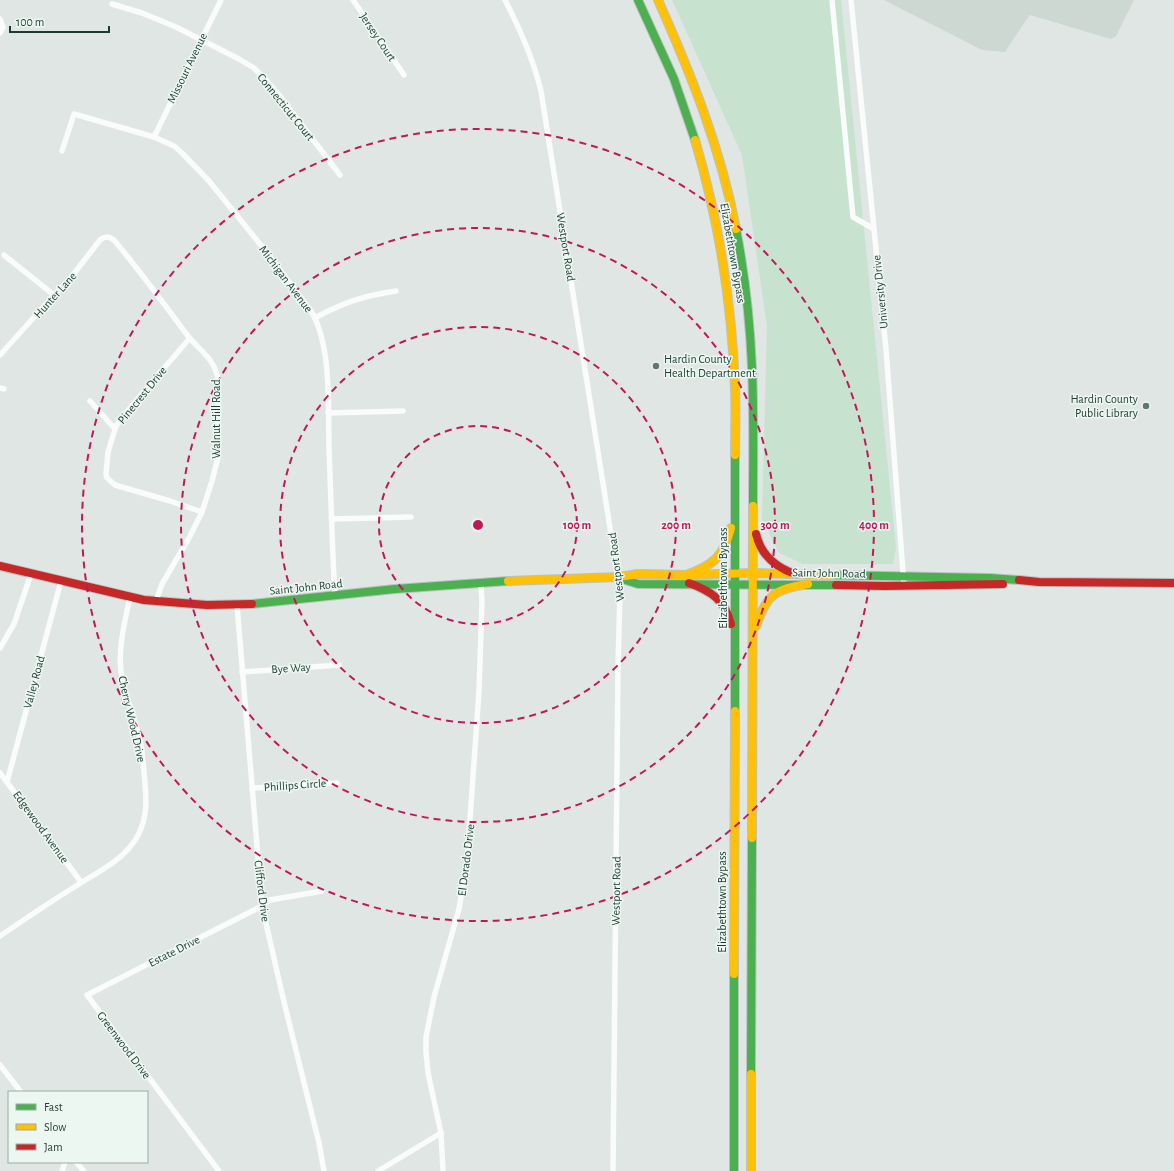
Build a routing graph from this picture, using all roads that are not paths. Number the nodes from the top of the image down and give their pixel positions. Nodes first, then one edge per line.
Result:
1 (221, 0) edge
2 (353, 0) edge
3 (505, 0) edge
4 (638, 0) edge
5 (658, 0) edge
6 (832, 0) edge
7 (851, 0) edge
8 (112, 4) dead end
9 (1, 22) edge
10 (0, 33) edge
11 (201, 40) junction
12 (404, 74) dead end
13 (154, 137) junction
14 (62, 151) dead end
15 (340, 175) dead end
16 (874, 229) junction
17 (109, 237) joint
18 (4, 255) dead end
19 (396, 291) dead end
20 (54, 295) junction
21 (315, 318) junction
22 (190, 338) junction
23 (0, 355) edge
24 (90, 401) dead end
25 (403, 411) dead end
26 (328, 413) junction
27 (115, 429) junction
28 (735, 502) junction
29 (752, 502) junction
30 (202, 512) junction
31 (411, 517) dead end
32 (332, 519) junction
33 (0, 566) edge
34 (753, 573) junction
35 (31, 574) junction
36 (734, 574) junction
37 (795, 574) junction
38 (686, 575) junction
39 (904, 576) junction
40 (619, 577) junction
41 (61, 581) junction
42 (481, 582) junction
43 (1040, 582) junction
44 (689, 583) junction
45 (1174, 583) edge
46 (735, 584) junction
47 (753, 584) junction
48 (808, 584) junction
49 (904, 585) junction
50 (335, 596) junction
51 (130, 597) junction
52 (156, 601) junction
53 (237, 605) junction
54 (735, 642) junction
55 (752, 642) junction
56 (0, 648) edge
57 (339, 665) dead end
58 (242, 672) junction
59 (0, 773) edge
60 (7, 782) junction
61 (337, 782) dead end
62 (252, 788) junction
63 (81, 882) junction
64 (322, 891) dead end
65 (262, 906) junction
66 (0, 936) edge
67 (86, 995) joint
68 (0, 1065) edge
69 (20, 1091) edge
70 (441, 1134) junction
71 (77, 1163) edge
72 (84, 1171) edge
73 (219, 1171) edge
74 (324, 1171) edge
75 (378, 1171) edge
76 (444, 1171) edge
77 (614, 1171) edge
78 (734, 1171) edge
79 (751, 1171) edge

1 - 11 street, Missouri Avenue
2 - 12 street, Jersey Court
3 - 40 street, Westport Road
4 - 28 main road, Elizabethtown Bypass
5 - 29 main road, Elizabethtown Bypass
6 - 16 street
7 - 16 street, University Drive
8 - 11 street, Connecticut Court
9 - 10 street
11 - 13 street, Missouri Avenue
11 - 15 street, Connecticut Court
13 - 14 street, Michigan Avenue
13 - 21 street, Michigan Avenue
16 - 39 street, University Drive
17 - 20 street, Hunter Lane
17 - 22 street, Walnut Hill Road
18 - 20 street
19 - 21 street
20 - 23 street, Hunter Lane
21 - 26 street, Michigan Avenue
22 - 27 street, Pinecrest Drive
22 - 30 street, Walnut Hill Road
24 - 27 street
25 - 26 street
26 - 32 street, Michigan Avenue
27 - 30 street, Pinecrest Drive
28 - 36 main road, Elizabethtown Bypass
28 - 38 main road
29 - 34 main road, Elizabethtown Bypass
29 - 37 main road
30 - 52 street, Walnut Hill Road
31 - 32 street
32 - 50 street, Michigan Avenue
33 - 35 main road, Saint John Road
34 - 36 main road, Saint John Road
34 - 37 main road, Saint John Road
34 - 47 main road, Elizabethtown Bypass
35 - 41 main road, Saint John Road
35 - 56 street
36 - 38 main road, Saint John Road
36 - 46 main road, Elizabethtown Bypass
37 - 39 main road, Saint John Road
38 - 40 main road, Saint John Road
39 - 43 main road, Saint John Road
39 - 49 street, University Drive
40 - 42 main road, Saint John Road
40 - 44 main road, Saint John Road
40 - 77 street, Westport Road
41 - 51 main road, Saint John Road
41 - 60 street, Valley Road
42 - 50 main road, Saint John Road
42 - 70 street, El Dorado Drive
43 - 45 main road, Saint John Road
43 - 49 main road, Saint John Road
44 - 46 main road, Saint John Road
44 - 54 main road
46 - 47 main road, Saint John Road
46 - 54 main road, Elizabethtown Bypass
47 - 48 main road, Saint John Road
47 - 55 main road, Elizabethtown Bypass
48 - 49 main road, Saint John Road
48 - 55 main road
50 - 53 main road, Saint John Road
51 - 52 main road, Saint John Road
51 - 63 street, Cherry Wood Drive
52 - 53 main road, Saint John Road
53 - 58 street, Clifford Drive
54 - 78 main road, Elizabethtown Bypass
55 - 79 main road, Elizabethtown Bypass
57 - 58 street, Bye Way
58 - 62 street, Clifford Drive
59 - 60 street, Edgewood Avenue
60 - 63 street, Edgewood Avenue
61 - 62 street, Phillips Circle
62 - 65 street, Clifford Drive
63 - 66 street, Cherry Wood Drive
64 - 65 street, Estate Drive
65 - 67 street, Estate Drive
65 - 74 street, Clifford Drive
67 - 73 street, Greenwood Drive
68 - 69 street
70 - 75 street
70 - 76 street, El Dorado Drive
71 - 72 street

